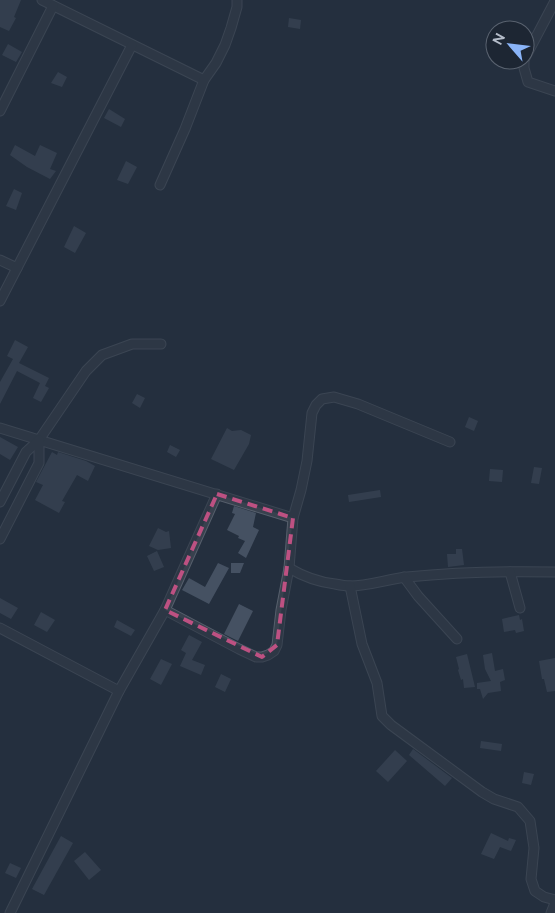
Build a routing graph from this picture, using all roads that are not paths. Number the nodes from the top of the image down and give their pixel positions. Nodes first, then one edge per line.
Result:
1 (42, 0) edge
2 (237, 0) edge
3 (555, 1) edge
4 (54, 6) junction
5 (535, 40) edge
6 (132, 44) junction
7 (525, 70) edge
8 (204, 80) junction
9 (555, 91) edge
10 (0, 111) edge
11 (160, 185) dead end
12 (0, 260) edge
13 (17, 268) junction
14 (0, 301) edge
15 (161, 344) dead end
16 (0, 428) edge
17 (39, 440) junction
18 (450, 442) dead end
19 (217, 494) junction
20 (0, 502) edge
21 (293, 518) junction
22 (0, 539) edge
23 (289, 568) junction
24 (510, 572) junction
25 (555, 572) edge
26 (404, 577) junction
27 (350, 586) junction
28 (520, 608) dead end
29 (165, 610) junction
30 (0, 628) edge
31 (457, 638) dead end
32 (119, 691) junction
33 (555, 902) edge
34 (10, 913) edge
35 (551, 913) edge

1 - 4 street
2 - 8 street
3 - 5 street
4 - 6 street
4 - 10 street
6 - 8 street
6 - 13 street
7 - 9 street
8 - 11 street
12 - 13 street
13 - 14 street
15 - 17 street
16 - 17 street
17 - 19 street
17 - 20 street
17 - 22 street
18 - 21 street
19 - 21 street
19 - 29 street
21 - 23 street
23 - 27 street
23 - 29 street
24 - 25 street
24 - 26 street
24 - 28 street
26 - 27 street
26 - 31 street
27 - 33 street
29 - 32 street
30 - 32 street
32 - 34 street
33 - 35 street

